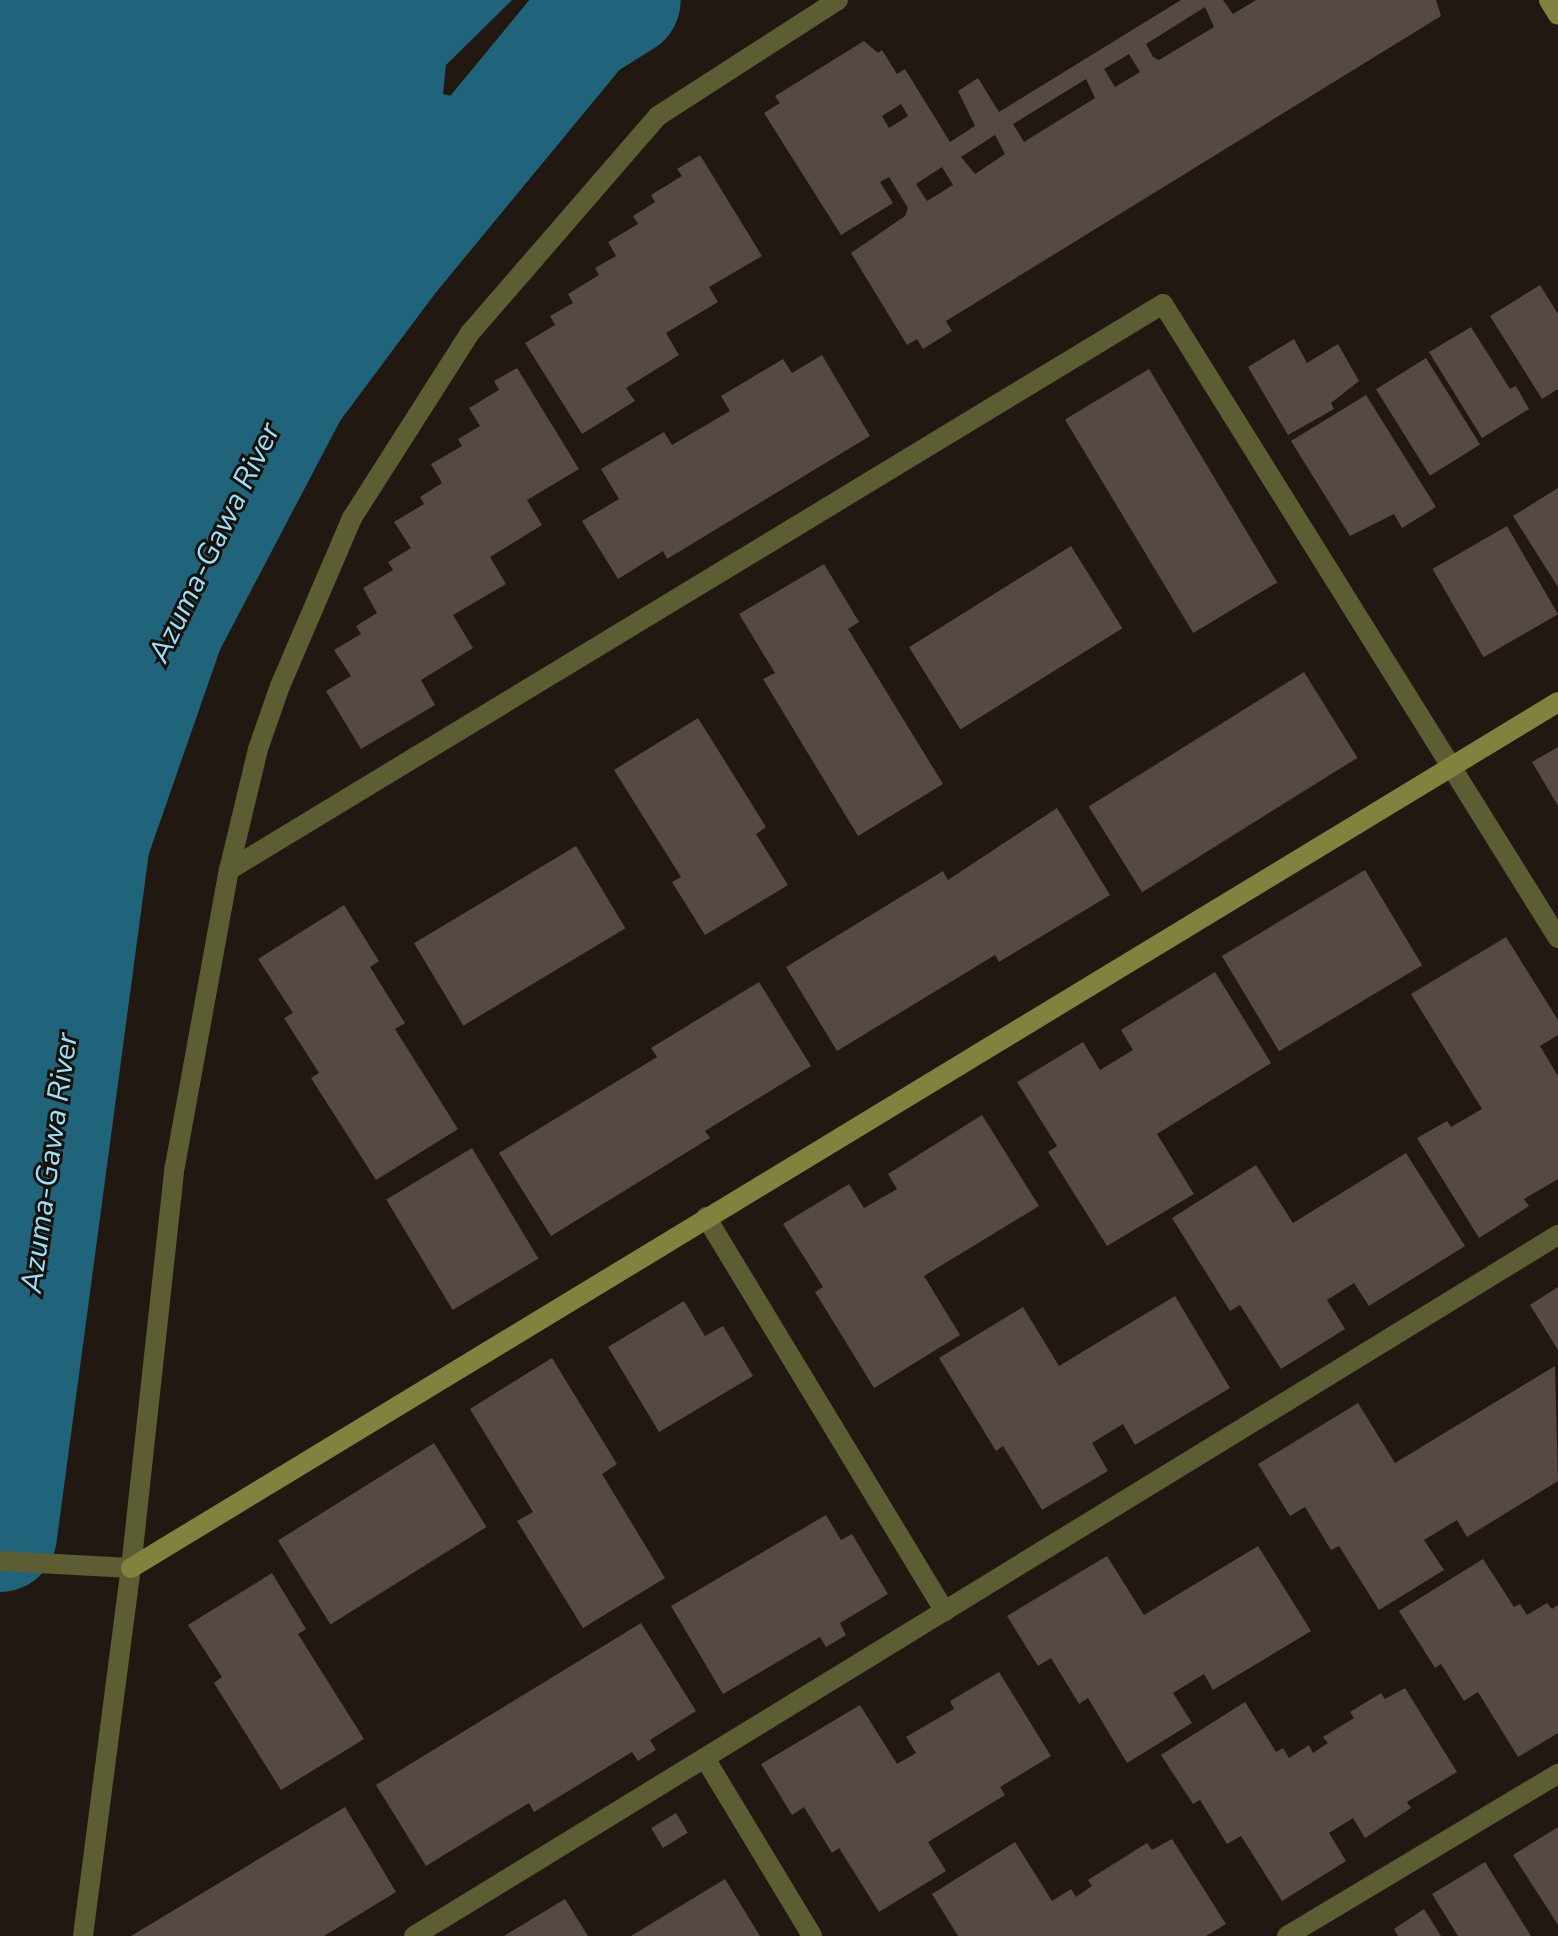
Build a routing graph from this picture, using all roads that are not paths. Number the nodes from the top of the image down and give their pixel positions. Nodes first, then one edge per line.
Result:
1 (838, 0) edge
2 (1549, 0) edge
3 (1558, 15) edge
4 (1558, 702) edge
5 (1453, 767) junction
6 (229, 870) junction
7 (1558, 938) edge
8 (706, 1217) junction
9 (1558, 1235) edge
10 (0, 1561) edge
11 (131, 1568) junction
12 (945, 1611) junction
13 (706, 1760) junction
14 (1558, 1774) edge
15 (83, 1936) edge
16 (414, 1936) edge
17 (812, 1936) edge
18 (1287, 1936) edge

1 - 6 street
2 - 3 street
4 - 5 street
5 - 6 street
5 - 7 street
5 - 8 street
6 - 11 street
8 - 11 street
8 - 12 street
9 - 12 street
10 - 11 street
11 - 15 street
12 - 13 street
13 - 16 street
13 - 17 street
14 - 18 street

